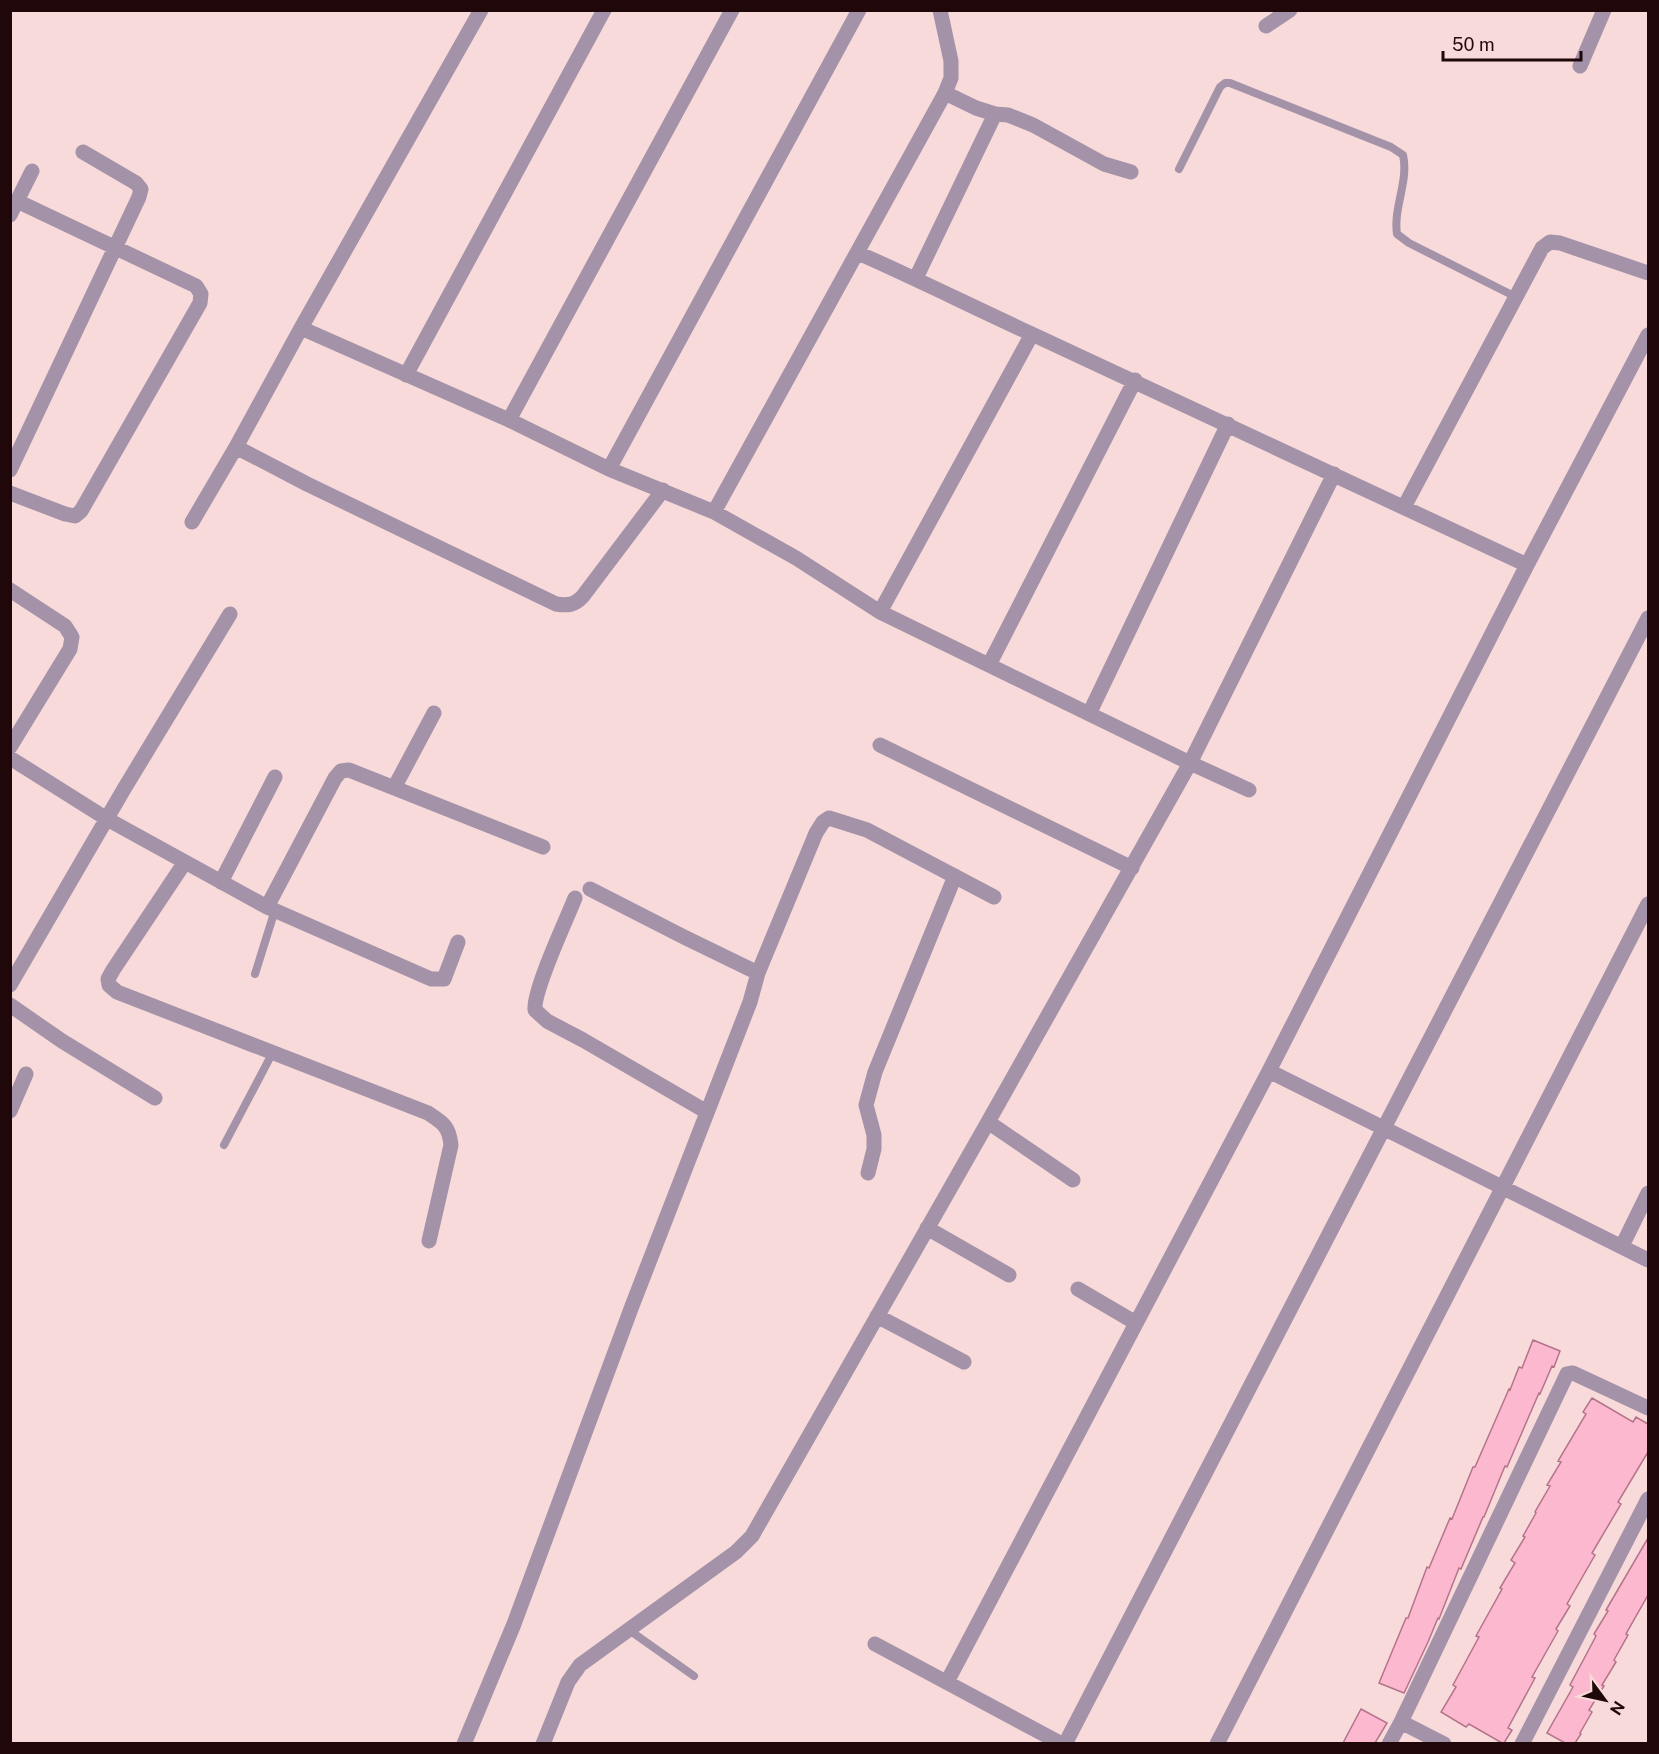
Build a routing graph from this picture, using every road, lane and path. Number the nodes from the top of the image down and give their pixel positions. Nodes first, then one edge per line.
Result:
1 (481, 10) edge
2 (604, 10) edge
3 (732, 10) edge
4 (859, 10) edge
5 (940, 10) edge
6 (1290, 10) edge
7 (1604, 10) edge
8 (1266, 26) dead end
9 (1580, 66) dead end
10 (945, 93) junction
11 (995, 114) junction
12 (83, 152) dead end
13 (1179, 169) dead end
14 (32, 171) dead end
15 (1131, 172) dead end
16 (17, 201) junction
17 (10, 215) edge
18 (116, 248) junction
19 (858, 253) junction
20 (1648, 273) edge
21 (916, 278) junction
22 (1516, 297) junction
23 (301, 328) junction
24 (1032, 334) junction
25 (1648, 335) edge
26 (406, 375) junction
27 (1135, 380) junction
28 (509, 420) junction
29 (1228, 424) junction
30 (236, 447) junction
31 (609, 469) junction
32 (10, 470) edge
33 (1334, 474) junction
34 (663, 490) junction
35 (10, 493) edge
36 (1404, 507) junction
37 (714, 512) junction
38 (192, 522) dead end
39 (1527, 565) junction
40 (10, 590) edge
41 (880, 612) junction
42 (230, 614) dead end
43 (1648, 618) edge
44 (989, 665) junction
45 (434, 713) dead end
46 (1089, 714) junction
47 (880, 745) dead end
48 (10, 747) edge
49 (10, 758) edge
50 (1190, 763) junction
51 (275, 777) dead end
52 (394, 788) junction
53 (1249, 789) dead end
54 (107, 819) junction
55 (543, 847) dead end
56 (185, 862) junction
57 (1132, 868) junction
58 (955, 876) junction
59 (221, 882) junction
60 (590, 888) dead end
61 (994, 897) dead end
62 (575, 898) dead end
63 (1648, 904) edge
64 (271, 909) junction
65 (458, 942) dead end
66 (758, 973) junction
67 (255, 974) dead end
68 (10, 985) edge
69 (10, 1005) edge
70 (273, 1052) junction
71 (1269, 1071) junction
72 (26, 1074) dead end
73 (155, 1098) dead end
74 (10, 1112) edge
75 (707, 1112) junction
76 (988, 1122) junction
77 (1384, 1129) junction
78 (224, 1145) dead end
79 (868, 1173) dead end
80 (1073, 1180) dead end
81 (1504, 1188) junction
82 (1648, 1193) edge
83 (927, 1228) junction
84 (429, 1241) dead end
85 (1622, 1246) junction
86 (1648, 1260) edge
87 (1009, 1275) dead end
88 (1078, 1290) dead end
89 (877, 1316) junction
90 (1136, 1323) junction
91 (964, 1362) dead end
92 (1648, 1408) edge
93 (1648, 1499) edge
94 (629, 1630) junction
95 (875, 1644) dead end
96 (694, 1676) dead end
97 (947, 1682) junction
98 (1401, 1722) junction
99 (464, 1743) edge
100 (543, 1743) edge
101 (1064, 1743) edge
102 (1217, 1743) edge
103 (1389, 1743) edge
104 (1444, 1743) edge
105 (1522, 1743) edge

1 - 23 street
2 - 26 street
3 - 28 street
4 - 31 street
5 - 10 street
6 - 8 street
7 - 9 street
10 - 11 street
10 - 19 street
11 - 15 street
11 - 21 street
12 - 18 street
13 - 22 lane
14 - 16 street
16 - 17 street
16 - 18 street
18 - 32 street
18 - 35 street
19 - 21 street
19 - 37 street
20 - 22 street
21 - 24 street
22 - 36 street
23 - 26 street
23 - 30 street
24 - 27 street
24 - 41 street
25 - 39 street
26 - 28 street
27 - 29 street
27 - 44 street
28 - 31 street
29 - 33 street
29 - 46 street
30 - 34 street
30 - 38 street
31 - 34 street
33 - 36 street
33 - 50 street
34 - 37 street
36 - 39 street
37 - 41 street
39 - 71 street
40 - 48 street
41 - 44 street
42 - 54 street
43 - 77 street
44 - 46 street
45 - 52 street
46 - 50 street
47 - 57 street
49 - 54 street
50 - 53 street
50 - 57 street
51 - 59 street
52 - 55 street
52 - 64 street
54 - 56 street
54 - 68 street
56 - 59 street
56 - 70 street
57 - 76 street
58 - 61 street
58 - 66 street
58 - 79 street
59 - 64 street
60 - 66 street
62 - 75 street
63 - 81 street
64 - 65 street
64 - 67 lane
66 - 75 street
69 - 73 street
70 - 78 lane
70 - 84 street
71 - 77 street
71 - 90 street
72 - 74 street
75 - 99 street
76 - 80 street
76 - 83 street
77 - 81 street
77 - 101 street
81 - 85 street
81 - 102 street
82 - 85 street
83 - 87 street
83 - 89 street
85 - 86 street
88 - 90 street
89 - 91 street
89 - 94 street
90 - 97 street
92 - 98 street
93 - 105 street
94 - 96 lane
94 - 100 street
95 - 97 street
97 - 101 street
98 - 103 street
98 - 104 street

